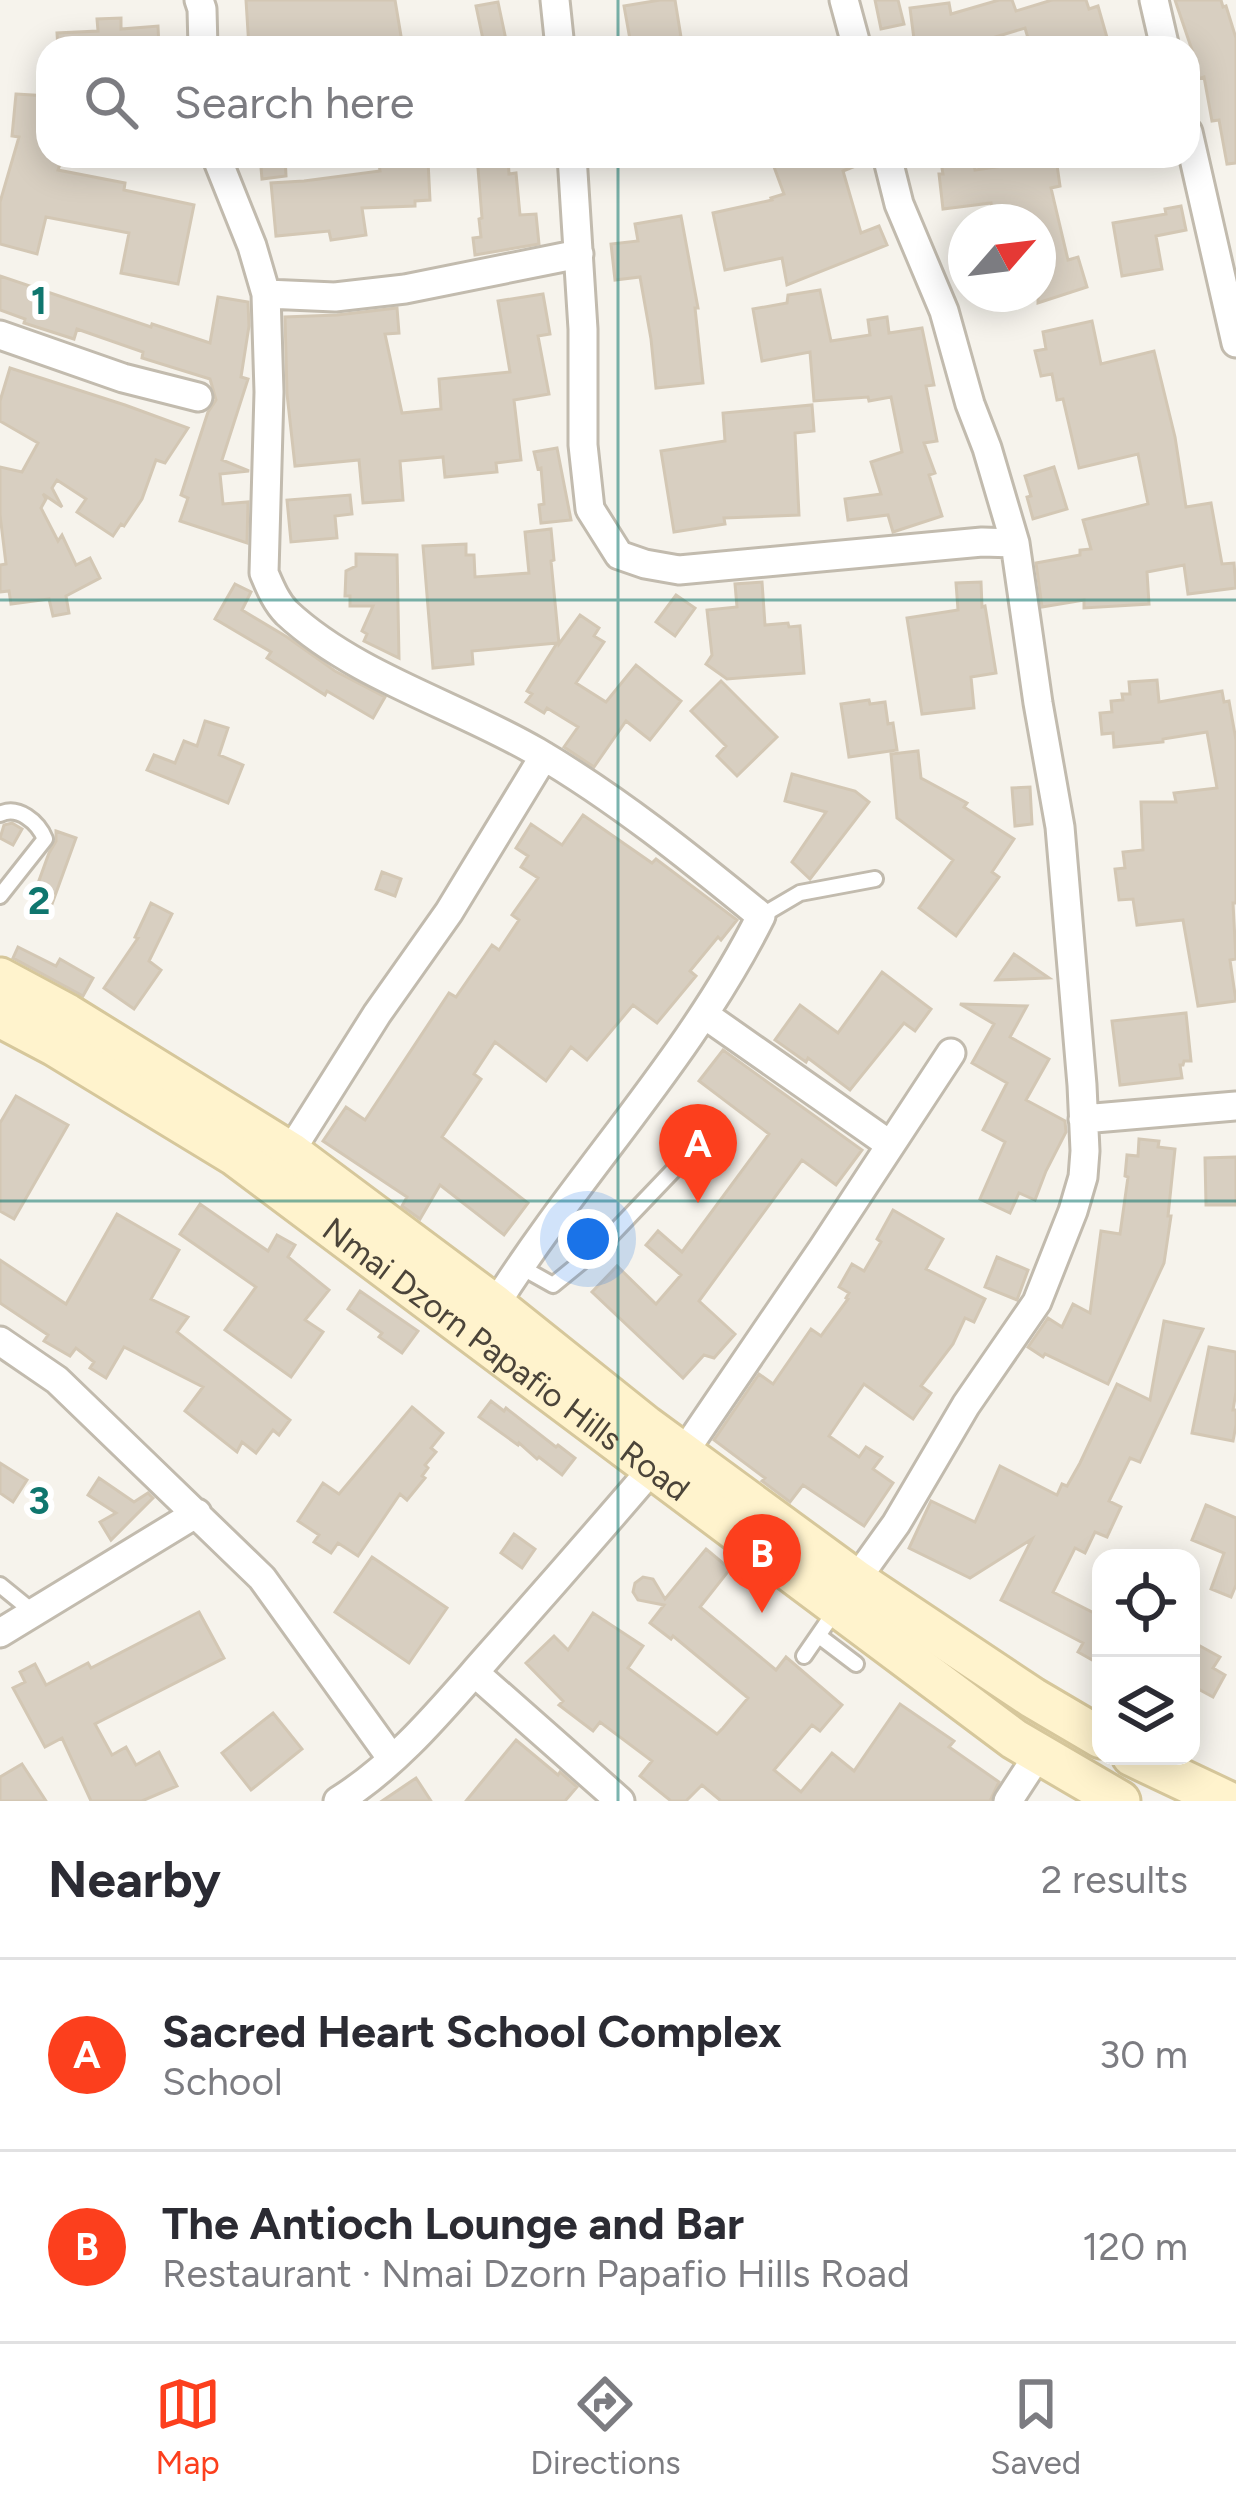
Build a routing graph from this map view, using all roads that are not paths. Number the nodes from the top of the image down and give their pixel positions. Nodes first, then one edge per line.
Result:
1 (199, 0) edge
2 (555, 0) edge
3 (844, 0) edge
4 (1154, 0) edge
5 (203, 36) edge
6 (559, 36) edge
7 (854, 36) edge
8 (1162, 36) edge
9 (221, 168) edge
10 (573, 168) edge
11 (890, 168) edge
12 (1196, 168) edge
13 (579, 254) junction
14 (266, 294) junction
15 (0, 335) edge
16 (1236, 343) edge
17 (198, 397) dead end
18 (1015, 543) junction
19 (544, 756) junction
20 (0, 814) edge
21 (875, 879) dead end
22 (0, 896) edge
23 (760, 916) junction
24 (0, 978) edge
25 (705, 1015) junction
26 (0, 1018) edge
27 (951, 1053) dead end
28 (1236, 1106) edge
29 (1083, 1119) junction
30 (709, 1133) dead end
31 (890, 1144) junction
32 (290, 1151) junction
33 (520, 1266) junction
34 (495, 1306) junction
35 (0, 1341) edge
36 (668, 1460) junction
37 (197, 1513) junction
38 (0, 1585) edge
39 (837, 1607) junction
40 (32, 1611) junction
41 (0, 1633) edge
42 (804, 1656) dead end
43 (856, 1664) dead end
44 (475, 1672) junction
45 (1092, 1733) edge
46 (1038, 1755) junction
47 (392, 1759) junction
48 (1151, 1765) edge
49 (338, 1801) edge
50 (620, 1801) edge
51 (1007, 1801) edge
52 (1120, 1801) edge
53 (1227, 1801) edge

1 - 5 street
2 - 6 street
3 - 7 street
4 - 8 street
9 - 14 street
10 - 13 street
11 - 18 street
12 - 16 street
13 - 14 street
13 - 18 street
14 - 19 street
15 - 17 street
18 - 29 street
19 - 23 street
19 - 32 street
20 - 22 lane
21 - 23 lane
23 - 25 street
24 - 32 street, Nmai Dzorn Papafio Hills Road
25 - 31 street
25 - 33 street
26 - 36 street, Nmai Dzorn Papafio Hills Road
27 - 31 street
28 - 29 street
29 - 39 street
30 - 33 lane
31 - 36 street
32 - 34 street, Nmai Dzorn Papafio Hills Road
33 - 34 street
34 - 36 street, Nmai Dzorn Papafio Hills Road
35 - 37 street
36 - 39 street, Nmai Dzorn Papafio Hills Road
36 - 44 street
37 - 40 street
37 - 47 street
38 - 40 lane
39 - 42 lane
39 - 43 lane
39 - 45 street, Nmai Dzorn Papafio Hills Road
39 - 46 street, Nmai Dzorn Papafio Hills Road
40 - 41 street
44 - 47 street
44 - 50 street
46 - 51 street
46 - 52 street, Nmai Dzorn Papafio Hills Road
47 - 49 street
48 - 53 street

